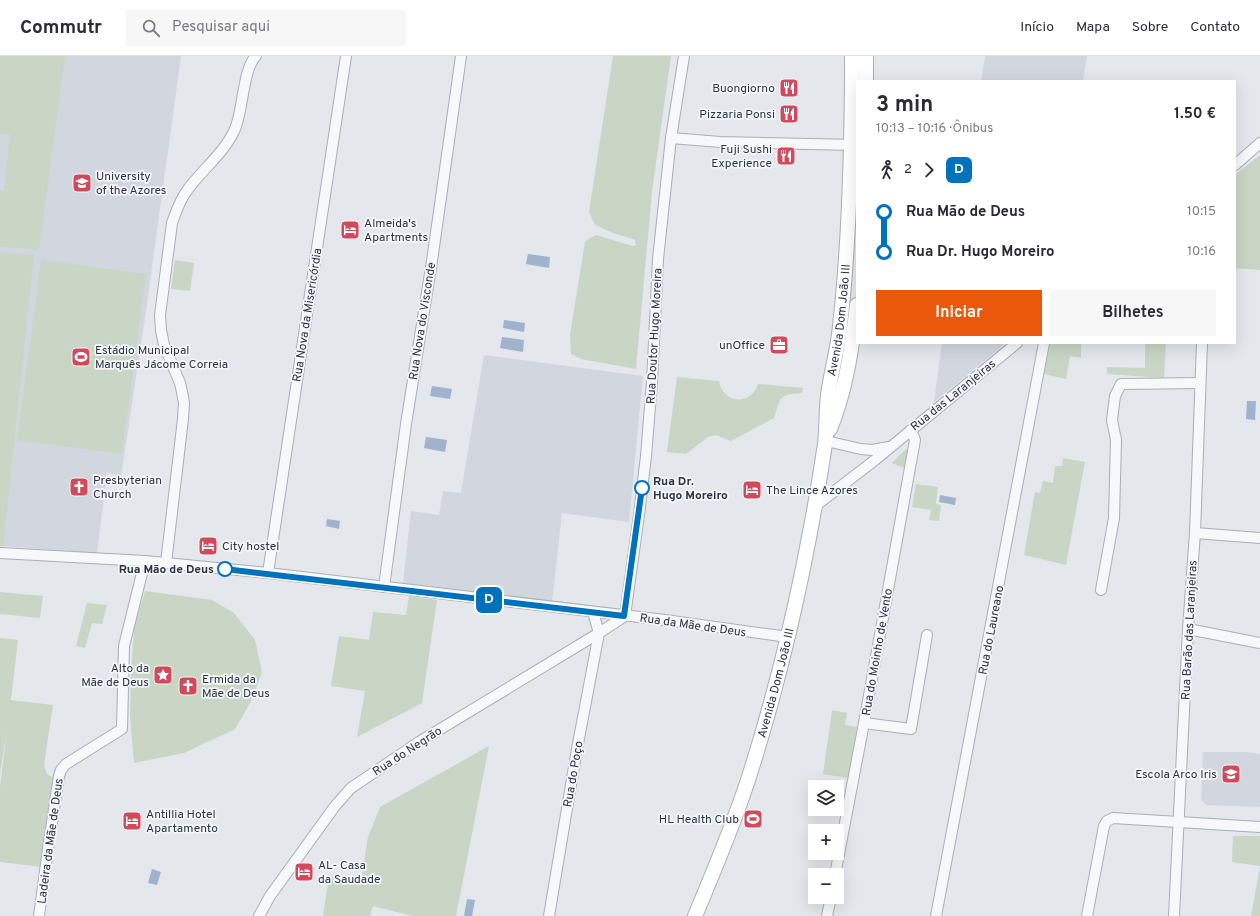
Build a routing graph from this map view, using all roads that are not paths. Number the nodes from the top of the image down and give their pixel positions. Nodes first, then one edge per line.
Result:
1 (256, 56) edge
2 (342, 56) edge
3 (461, 56) edge
4 (684, 56) edge
5 (852, 56) edge
6 (866, 56) edge
7 (866, 80) edge
8 (672, 138) junction
9 (1260, 143) edge
10 (854, 145) edge
11 (1236, 163) edge
12 (856, 314) edge
13 (1016, 344) edge
14 (1044, 344) edge
15 (1202, 344) edge
16 (1200, 384) junction
17 (911, 430) junction
18 (826, 441) junction
19 (889, 448) junction
20 (814, 507) junction
21 (1195, 533) junction
22 (1260, 538) edge
23 (0, 553) edge
24 (145, 561) junction
25 (166, 563) junction
26 (268, 573) junction
27 (384, 587) junction
28 (1101, 590) dead end
29 (593, 612) junction
30 (624, 616) junction
31 (1188, 629) junction
32 (600, 633) junction
33 (927, 635) dead end
34 (788, 638) junction
35 (1260, 643) edge
36 (864, 723) junction
37 (1178, 822) junction
38 (1260, 827) edge
39 (836, 868) edge
40 (830, 904) edge
41 (39, 916) edge
42 (259, 916) edge
43 (549, 916) edge
44 (695, 916) edge
45 (827, 916) edge
46 (936, 916) edge
47 (1087, 916) edge
48 (1174, 916) edge

1 - 25 street
2 - 26 street, Rua Nova da Misericórdia
3 - 27 street, Rua Nova do Visconde
4 - 8 street, Rua Doutor Hugo Moreira
5 - 10 main road, Avenida Dom João III
6 - 7 main road
8 - 10 street
8 - 30 street, Rua Doutor Hugo Moreira
9 - 11 street
10 - 18 main road, Avenida Dom João III
12 - 18 main road, Avenida Dom João III
13 - 17 street, Rua das Laranjeiras
14 - 46 street, Rua do Laureano
15 - 16 street, Rua Barão das Laranjeiras
16 - 21 street, Rua Barão das Laranjeiras
16 - 28 street
17 - 19 street, Rua das Laranjeiras
17 - 36 street, Rua do Moinho de Vento
18 - 19 street
18 - 20 main road, Avenida Dom João III
19 - 20 street, Rua das Laranjeiras
20 - 34 main road, Avenida Dom João III
21 - 22 street
21 - 31 street, Rua Barão das Laranjeiras
23 - 24 street, Rua da Mãe de Deus
24 - 25 street, Rua da Mãe de Deus
24 - 41 street, Ladeira da Mãe de Deus
25 - 26 street, Rua da Mãe de Deus
26 - 27 street, Rua da Mãe de Deus
27 - 29 street, Rua da Mãe de Deus
29 - 30 street, Rua da Mãe de Deus
29 - 32 street
30 - 32 street, Rua do Negrão
30 - 34 street, Rua da Mãe de Deus
31 - 35 street
31 - 37 street, Rua Barão das Laranjeiras
32 - 42 street, Rua do Negrão
32 - 43 street, Rua do Poço
33 - 36 street
34 - 44 main road, Avenida Dom João III
36 - 39 street, Rua do Moinho de Vento
37 - 38 street
37 - 47 street
37 - 48 street, Rua Barão das Laranjeiras
40 - 45 street

